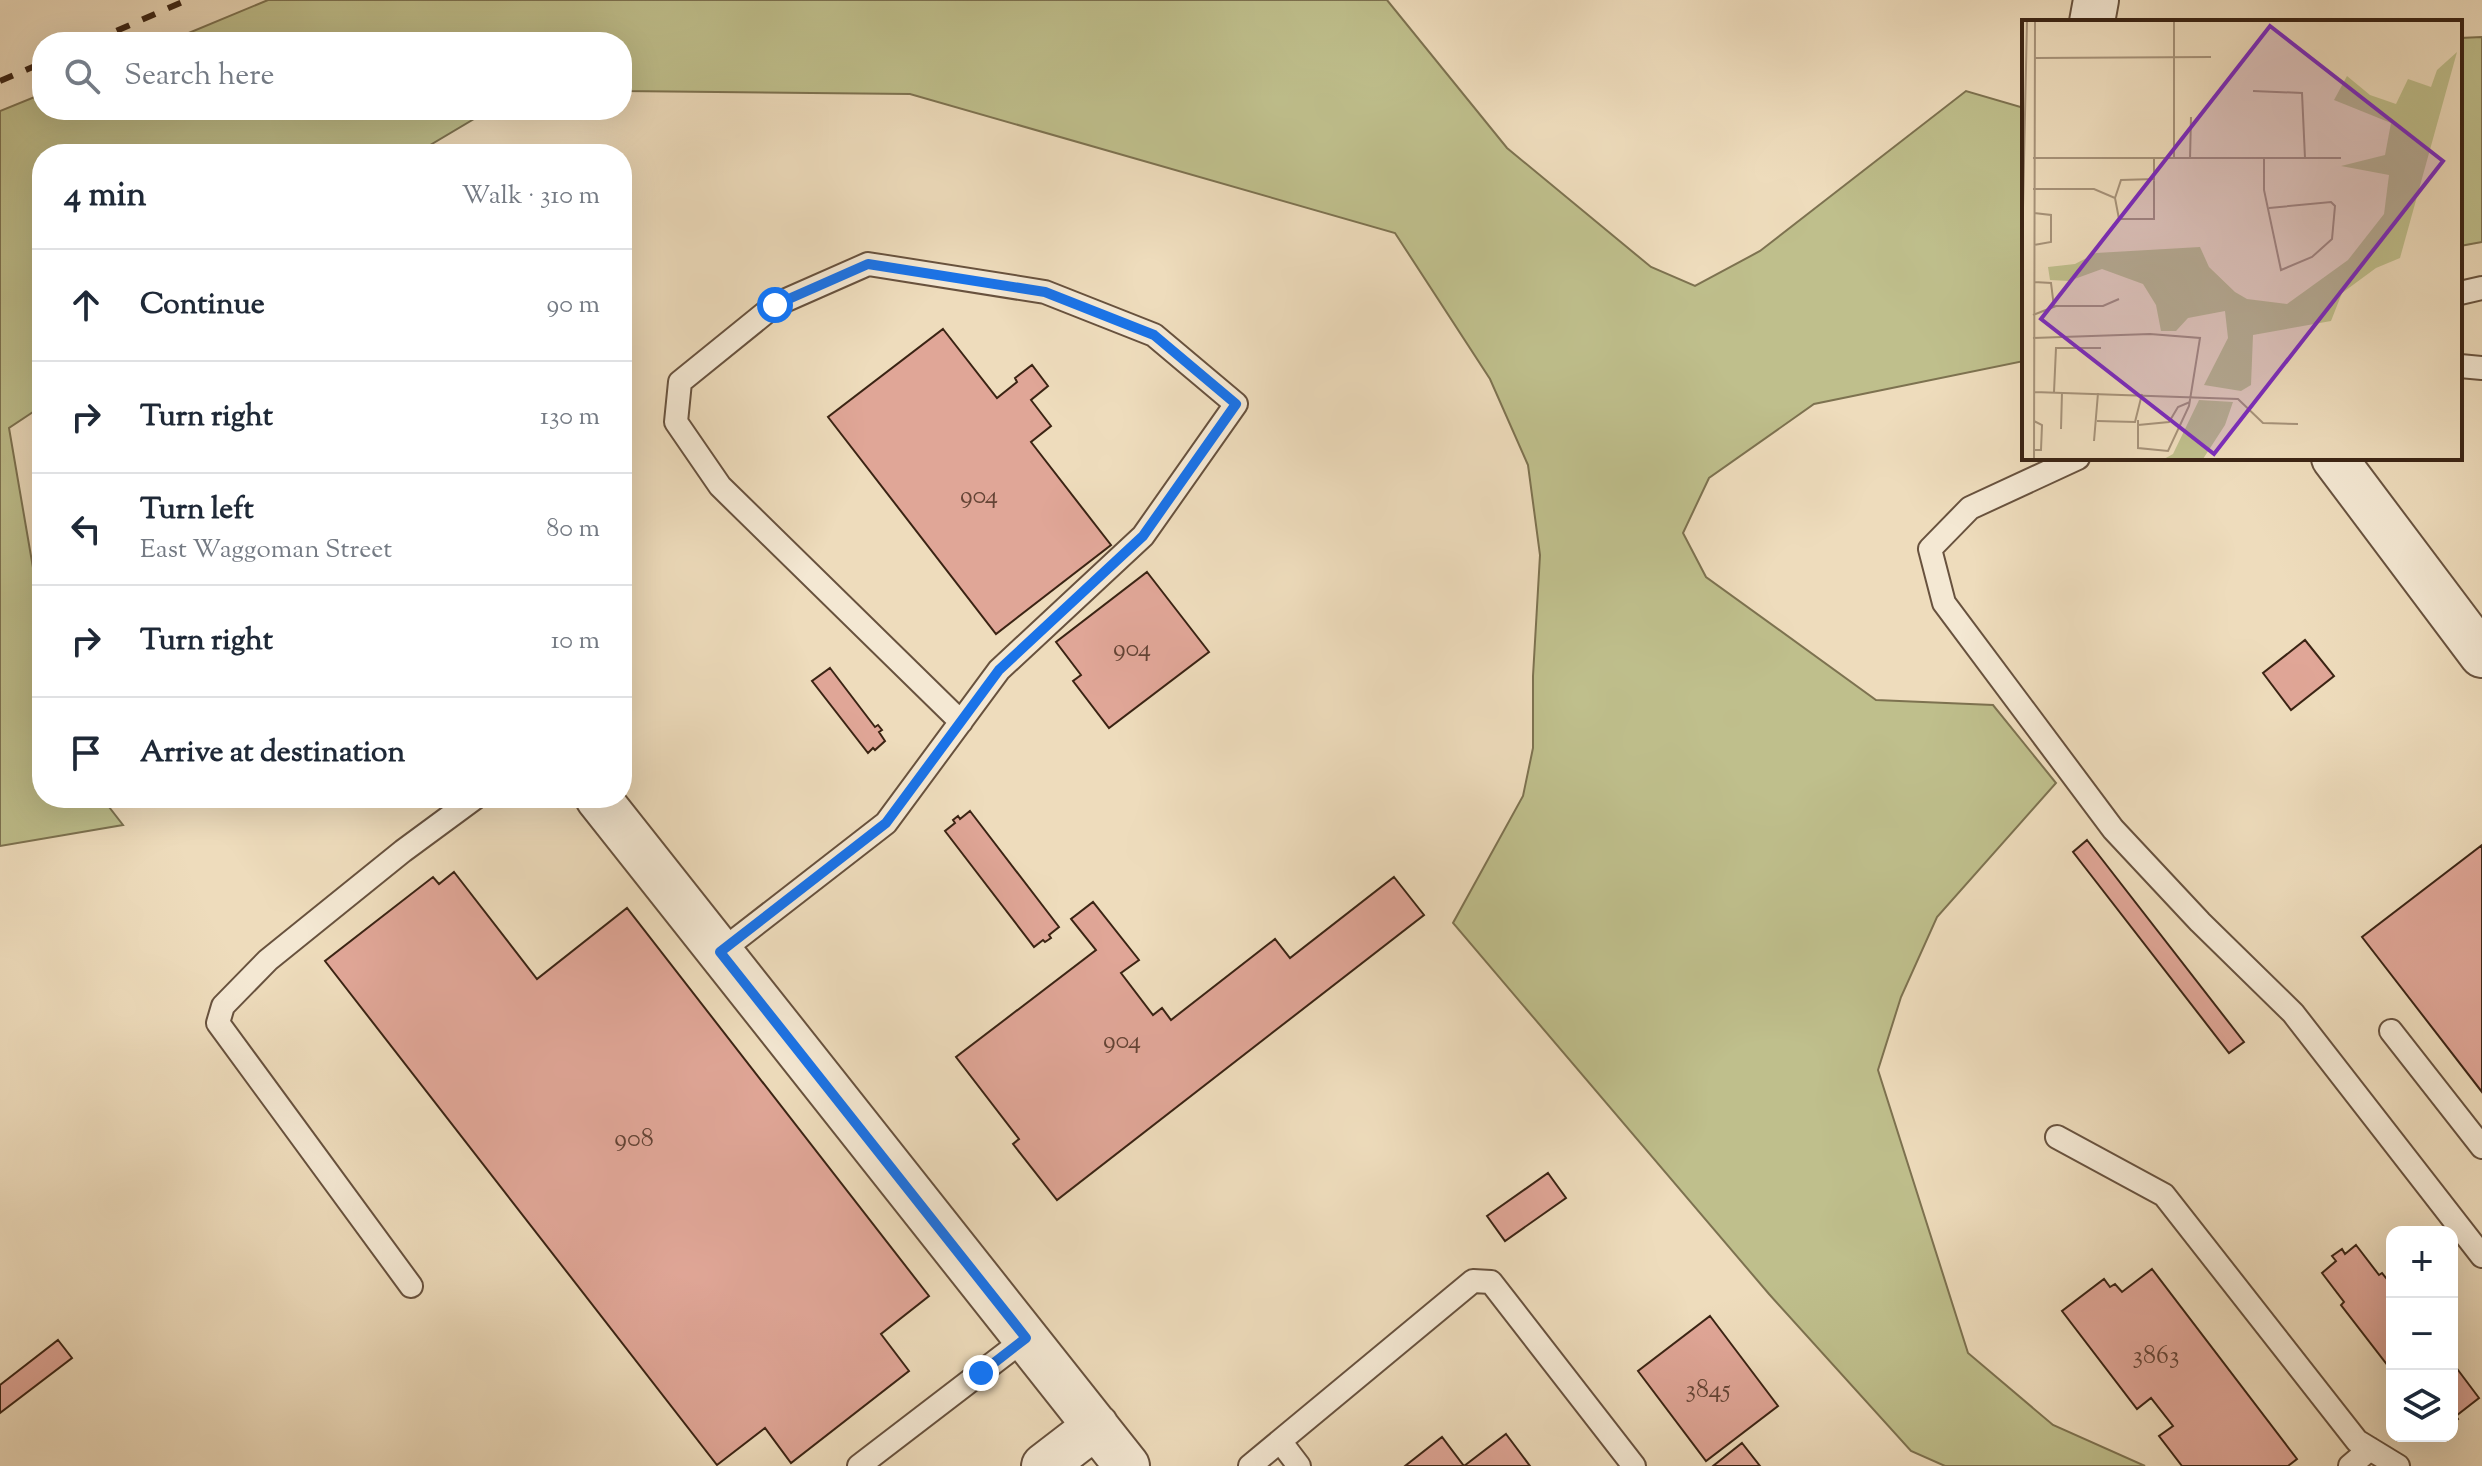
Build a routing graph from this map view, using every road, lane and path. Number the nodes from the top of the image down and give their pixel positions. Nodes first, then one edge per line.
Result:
1 (2096, 0) edge
2 (2092, 20) edge
3 (2482, 288) edge
4 (2462, 293) edge
5 (2462, 366) edge
6 (2482, 368) edge
7 (2074, 460) edge
8 (2336, 460) edge
9 (2475, 633) edge
10 (961, 722) junction
11 (461, 808) edge
12 (606, 808) edge
13 (720, 952) junction
14 (2391, 1031) dead end
15 (2057, 1137) dead end
16 (2482, 1147) edge
17 (2482, 1256) edge
18 (411, 1286) dead end
19 (1026, 1338) junction
20 (1096, 1426) junction
21 (1280, 1441) junction
22 (2370, 1449) junction
23 (859, 1466) edge
24 (1044, 1466) edge
25 (1127, 1466) edge
26 (1250, 1466) edge
27 (1299, 1466) edge
28 (1634, 1466) edge
29 (2350, 1466) edge
30 (2398, 1466) edge

1 - 2 street
3 - 4 lane
5 - 6 lane
7 - 17 lane
8 - 9 street
10 - 10 lane
10 - 13 lane
11 - 18 lane
12 - 13 street
13 - 19 street
14 - 16 lane
15 - 22 lane
19 - 20 street
19 - 23 lane
20 - 24 street
20 - 25 street
21 - 26 lane
21 - 27 lane
21 - 28 lane
22 - 29 lane
22 - 30 lane

